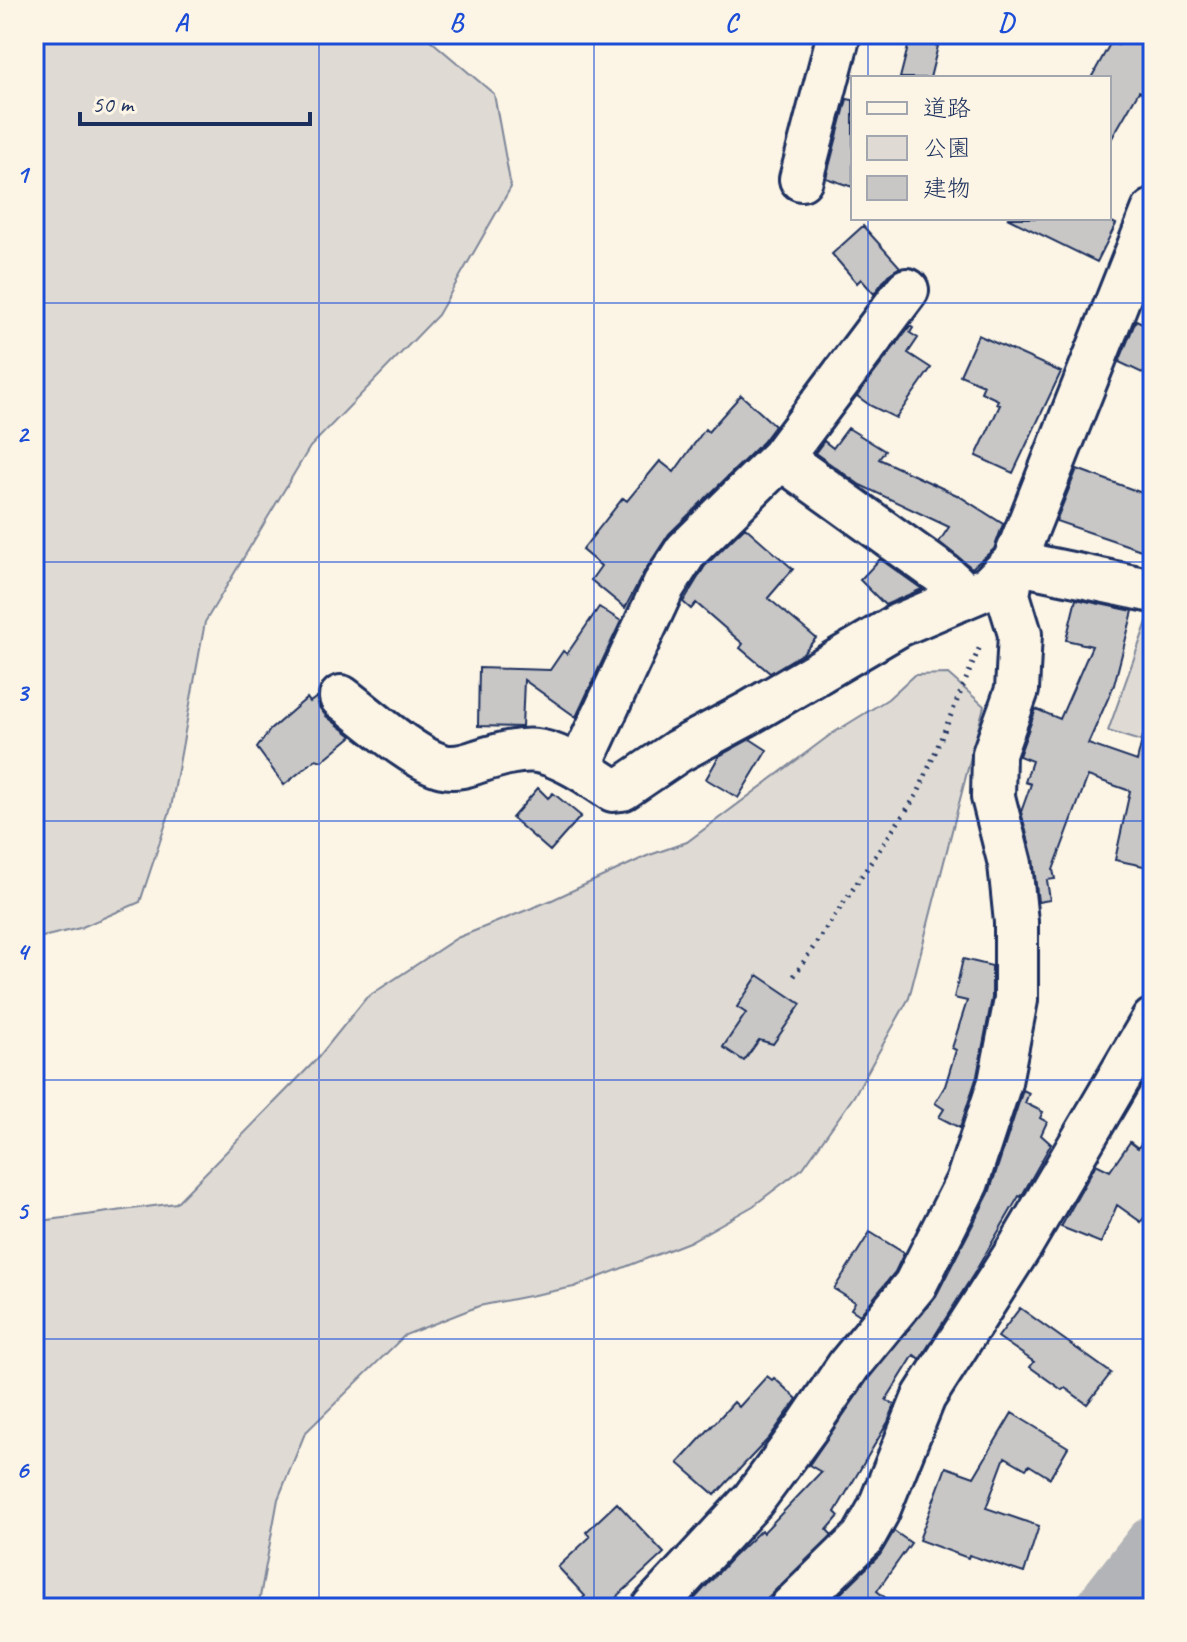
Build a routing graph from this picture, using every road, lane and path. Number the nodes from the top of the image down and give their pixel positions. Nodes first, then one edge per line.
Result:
1 (839, 34) edge
2 (801, 179) dead end
3 (1153, 211) edge
4 (907, 290) dead end
5 (781, 458) junction
6 (1014, 562) junction
7 (1153, 591) edge
8 (961, 599) junction
9 (986, 634) dead end
10 (341, 697) dead end
11 (584, 771) junction
12 (794, 976) dead end
13 (1153, 1020) edge
14 (653, 1608) edge
15 (791, 1608) edge

1 - 2 street
3 - 6 street
4 - 5 street
5 - 8 street
5 - 11 street
6 - 7 street
6 - 8 street
6 - 14 street
8 - 11 street
9 - 12 path
10 - 11 street
13 - 15 street

